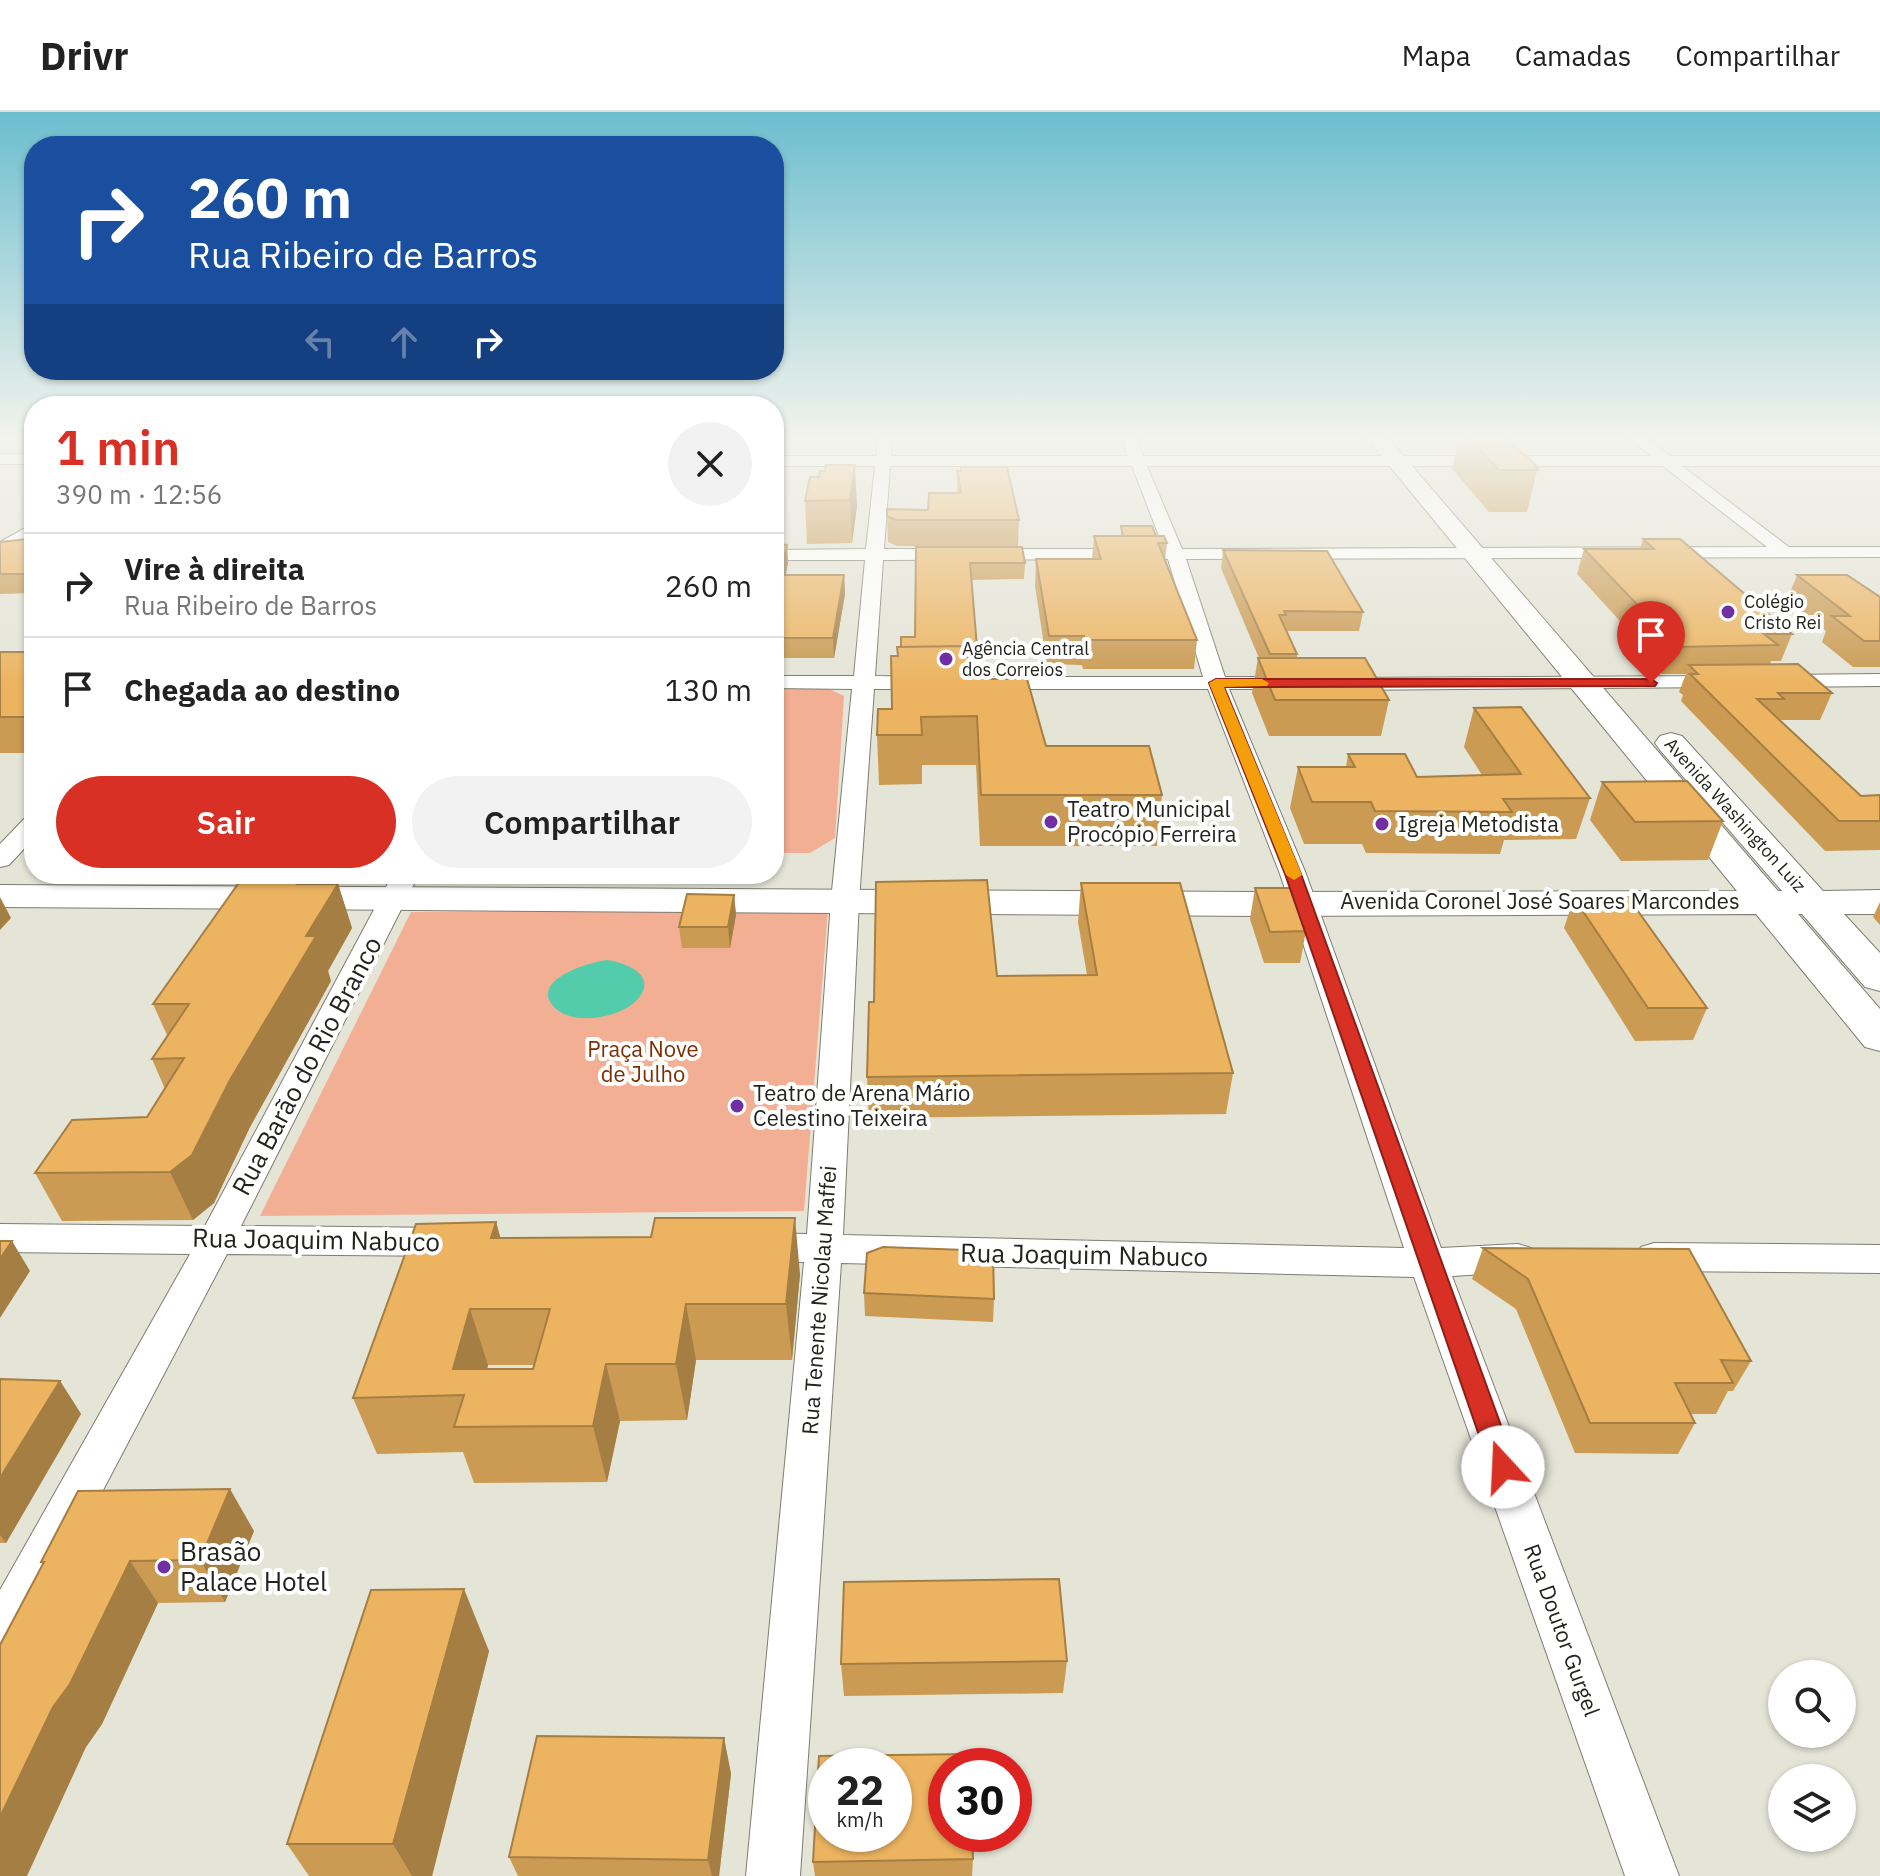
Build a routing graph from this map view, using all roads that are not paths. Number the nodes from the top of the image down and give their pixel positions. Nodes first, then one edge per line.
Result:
1 (877, 519) edge
2 (1161, 519) edge
3 (1451, 519) edge
4 (1470, 519) edge
5 (1742, 519) edge
6 (24, 522) edge
7 (24, 535) edge
8 (1, 547) edge
9 (24, 550) edge
10 (1880, 552) edge
11 (1786, 553) junction
12 (1175, 554) junction
13 (1475, 554) junction
14 (1504, 554) junction
15 (784, 555) edge
16 (874, 555) junction
17 (1573, 634) dead end
18 (1589, 670) junction
19 (1880, 680) edge
20 (784, 682) edge
21 (864, 683) junction
22 (1216, 683) junction
23 (1619, 684) junction
24 (24, 834) edge
25 (0, 859) edge
26 (0, 871) edge
27 (24, 871) edge
28 (784, 873) edge
29 (1880, 876) edge
30 (400, 886) edge
31 (846, 887) junction
32 (1297, 888) junction
33 (1779, 889) junction
34 (0, 896) edge
35 (1880, 902) edge
36 (1880, 978) edge
37 (1880, 1037) edge
38 (0, 1238) edge
39 (217, 1238) junction
40 (489, 1242) edge
41 (728, 1247) edge
42 (824, 1248) junction
43 (1617, 1256) edge
44 (1555, 1257) edge
45 (1880, 1259) edge
46 (1428, 1263) junction
47 (0, 1637) edge
48 (773, 1876) edge
49 (1652, 1876) edge

1 - 16 street, Rua Tenente Nicolau Maffei
2 - 12 street, Rua Doutor Gurgel
3 - 13 main road, Avenida Washington Luiz
4 - 14 main road, Avenida Washington Luiz
5 - 11 street
6 - 8 main road
7 - 8 main road
8 - 9 street
10 - 11 street
11 - 14 street
12 - 13 street
12 - 16 street
12 - 22 street, Rua Doutor Gurgel
13 - 14 street
13 - 18 main road, Avenida Washington Luiz
14 - 17 main road, Avenida Washington Luiz
15 - 16 street
16 - 21 street, Rua Tenente Nicolau Maffei
18 - 22 street
18 - 23 main road, Avenida Washington Luiz
18 - 33 main road, Avenida Washington Luiz
19 - 23 street
20 - 21 street
21 - 22 street
21 - 31 street, Rua Tenente Nicolau Maffei
22 - 32 street, Rua Doutor Gurgel
23 - 33 main road, Avenida Washington Luiz
24 - 25 street
26 - 27 main road
28 - 31 main road, Avenida Coronel José Soares Marcondes
29 - 33 main road, Avenida Coronel José Soares Marcondes
30 - 31 main road, Avenida Coronel José Soares Marcondes
30 - 34 main road, Avenida Coronel José Soares Marcondes
30 - 39 street, Rua Barão do Rio Branco
31 - 32 main road, Avenida Coronel José Soares Marcondes
31 - 42 street, Rua Tenente Nicolau Maffei
32 - 33 main road, Avenida Coronel José Soares Marcondes
32 - 46 street, Rua Doutor Gurgel
33 - 35 main road, Avenida Coronel José Soares Marcondes
33 - 36 main road, Avenida Washington Luiz
33 - 37 main road, Avenida Washington Luiz
38 - 39 street, Rua Joaquim Nabuco
39 - 40 street, Rua Joaquim Nabuco
39 - 47 street, Rua Barão do Rio Branco
41 - 42 street, Rua Joaquim Nabuco
42 - 46 street, Rua Joaquim Nabuco
42 - 48 street, Rua Tenente Nicolau Maffei
43 - 45 street
44 - 46 street, Rua Joaquim Nabuco
46 - 49 street, Rua Doutor Gurgel

